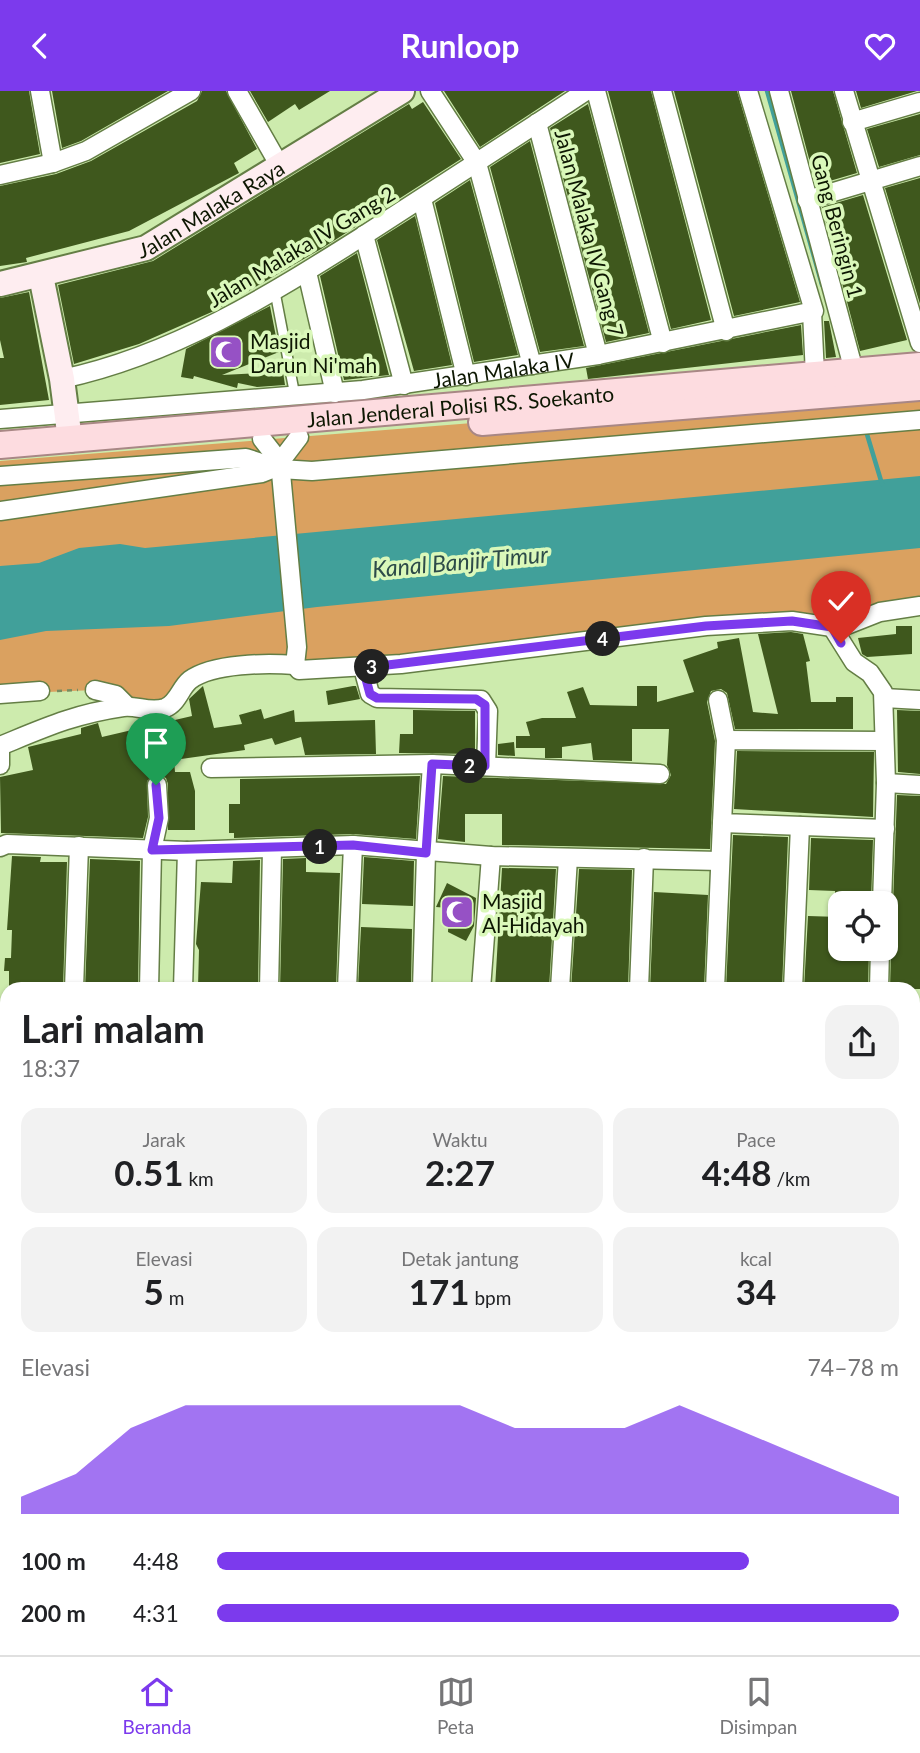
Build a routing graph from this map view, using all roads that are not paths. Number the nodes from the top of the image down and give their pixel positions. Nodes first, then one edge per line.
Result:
1 (40, 91) edge
2 (191, 91) edge
3 (237, 91) edge
4 (402, 91) edge
5 (430, 91) edge
6 (586, 91) edge
7 (596, 91) edge
8 (662, 91) edge
9 (748, 91) edge
10 (779, 91) edge
11 (844, 91) edge
12 (920, 102) edge
13 (852, 122) junction
14 (537, 123) junction
15 (53, 163) junction
16 (477, 163) junction
17 (920, 166) edge
18 (281, 168) junction
19 (798, 173) junction
20 (0, 176) edge
21 (869, 181) junction
22 (776, 182) junction
23 (422, 199) junction
24 (807, 199) junction
25 (364, 235) junction
26 (307, 272) junction
27 (41, 276) junction
28 (0, 284) edge
29 (275, 292) junction
30 (812, 312) junction
31 (726, 331) junction
32 (663, 343) junction
33 (920, 343) edge
34 (598, 355) junction
35 (532, 365) junction
36 (920, 366) edge
37 (854, 372) junction
38 (815, 375) junction
39 (466, 376) junction
40 (62, 379) junction
41 (404, 385) junction
42 (920, 387) edge
43 (335, 393) junction
44 (295, 396) junction
45 (0, 419) edge
46 (920, 420) edge
47 (69, 427) junction
48 (299, 437) junction
49 (262, 439) junction
50 (0, 445) edge
51 (0, 461) edge
52 (279, 466) junction
53 (0, 476) edge
54 (0, 511) edge
55 (920, 606) edge
56 (832, 627) junction
57 (296, 656) junction
58 (363, 668) junction
59 (95, 690) road end
60 (40, 691) road end
61 (0, 694) edge
62 (884, 698) junction
63 (718, 700) dead end
64 (920, 700) edge
65 (127, 706) junction
66 (726, 740) junction
67 (884, 741) junction
68 (0, 747) edge
69 (432, 764) junction
70 (0, 765) edge
71 (485, 766) junction
72 (211, 768) dead end
73 (660, 774) dead end
74 (886, 783) junction
75 (156, 785) dead end
76 (920, 785) edge
77 (722, 823) junction
78 (800, 826) junction
79 (885, 829) junction
80 (353, 845) junction
81 (79, 846) junction
82 (0, 847) edge
83 (272, 849) junction
84 (152, 850) junction
85 (187, 851) junction
86 (426, 853) junction
87 (491, 856) junction
88 (568, 858) junction
89 (645, 858) junction
90 (720, 861) junction
91 (882, 891) edge
92 (880, 961) edge
93 (74, 982) edge
94 (149, 982) edge
95 (183, 982) edge
96 (269, 982) edge
97 (347, 982) edge
98 (422, 982) edge
99 (482, 982) edge
100 (560, 982) edge
101 (639, 982) edge
102 (715, 982) edge
103 (793, 982) edge
104 (879, 982) edge

1 - 15 street
2 - 15 street
3 - 18 street
4 - 18 street, Jalan Malaka Raya
5 - 16 street
6 - 14 street, Jalan Malaka IV Gang 2
7 - 32 street
8 - 31 street
9 - 22 street
10 - 19 street, Gang Beringin 1
11 - 13 street
12 - 13 street
13 - 21 street
14 - 16 street, Jalan Malaka IV Gang 2
14 - 34 street, Jalan Malaka IV Gang 7
15 - 20 street
16 - 23 street, Jalan Malaka IV Gang 2
16 - 35 street
17 - 21 street
18 - 27 street, Jalan Malaka Raya
19 - 22 street
19 - 24 street, Gang Beringin 1
21 - 24 street
21 - 33 street
22 - 30 street
23 - 25 street, Jalan Malaka IV Gang 2
23 - 39 street
24 - 37 street, Gang Beringin 1
25 - 26 street, Jalan Malaka IV Gang 2
25 - 41 street
26 - 29 street, Jalan Malaka IV Gang 2
26 - 43 street
27 - 28 street, Jalan Malaka Raya
27 - 40 street
29 - 40 street, Jalan Malaka IV Gang 2
29 - 44 lane
30 - 31 street, Jalan Malaka IV
30 - 38 street
31 - 32 street, Jalan Malaka IV
32 - 34 street, Jalan Malaka IV
34 - 35 street, Jalan Malaka IV
35 - 39 street, Jalan Malaka IV
36 - 37 main road, Jalan Jenderal Polisi RS. Soekanto
37 - 38 main road, Jalan Jenderal Polisi RS. Soekanto
38 - 47 main road, Jalan Jenderal Polisi RS. Soekanto
39 - 41 street, Jalan Malaka IV
40 - 47 street
41 - 43 street, Jalan Malaka IV
42 - 48 main road, Jalan Jenderal Polisi RS. Soekanto
43 - 44 street, Jalan Malaka IV
44 - 47 street, Jalan Malaka IV
45 - 47 street, Jalan Malaka IV
46 - 52 street
47 - 50 main road, Jalan Jenderal Polisi RS. Soekanto
48 - 49 main road, Jalan Jenderal Polisi RS. Soekanto
48 - 52 street
49 - 51 main road, Jalan Jenderal Polisi RS. Soekanto
49 - 52 street
52 - 53 street
52 - 54 street
52 - 57 street
55 - 56 street
56 - 58 street
56 - 62 street
57 - 58 street
57 - 65 street
58 - 71 street
59 - 65 street
60 - 61 street
62 - 64 street
62 - 67 street
63 - 66 street
65 - 68 street
66 - 67 street
66 - 77 street
67 - 74 street
68 - 70 street
69 - 71 street
69 - 72 street
69 - 86 street
71 - 73 street
74 - 76 street
74 - 79 street
75 - 84 street
77 - 78 street
77 - 90 street
78 - 79 street
78 - 103 street
79 - 91 street
80 - 83 street
80 - 86 street
80 - 97 street
81 - 82 street
81 - 84 street
81 - 93 street
83 - 85 street
83 - 96 street
84 - 85 street
84 - 94 street
85 - 95 street
86 - 87 street
86 - 98 street
87 - 88 street
87 - 99 street
88 - 89 street
88 - 100 street
89 - 90 street
89 - 101 street
90 - 102 street
92 - 104 street

